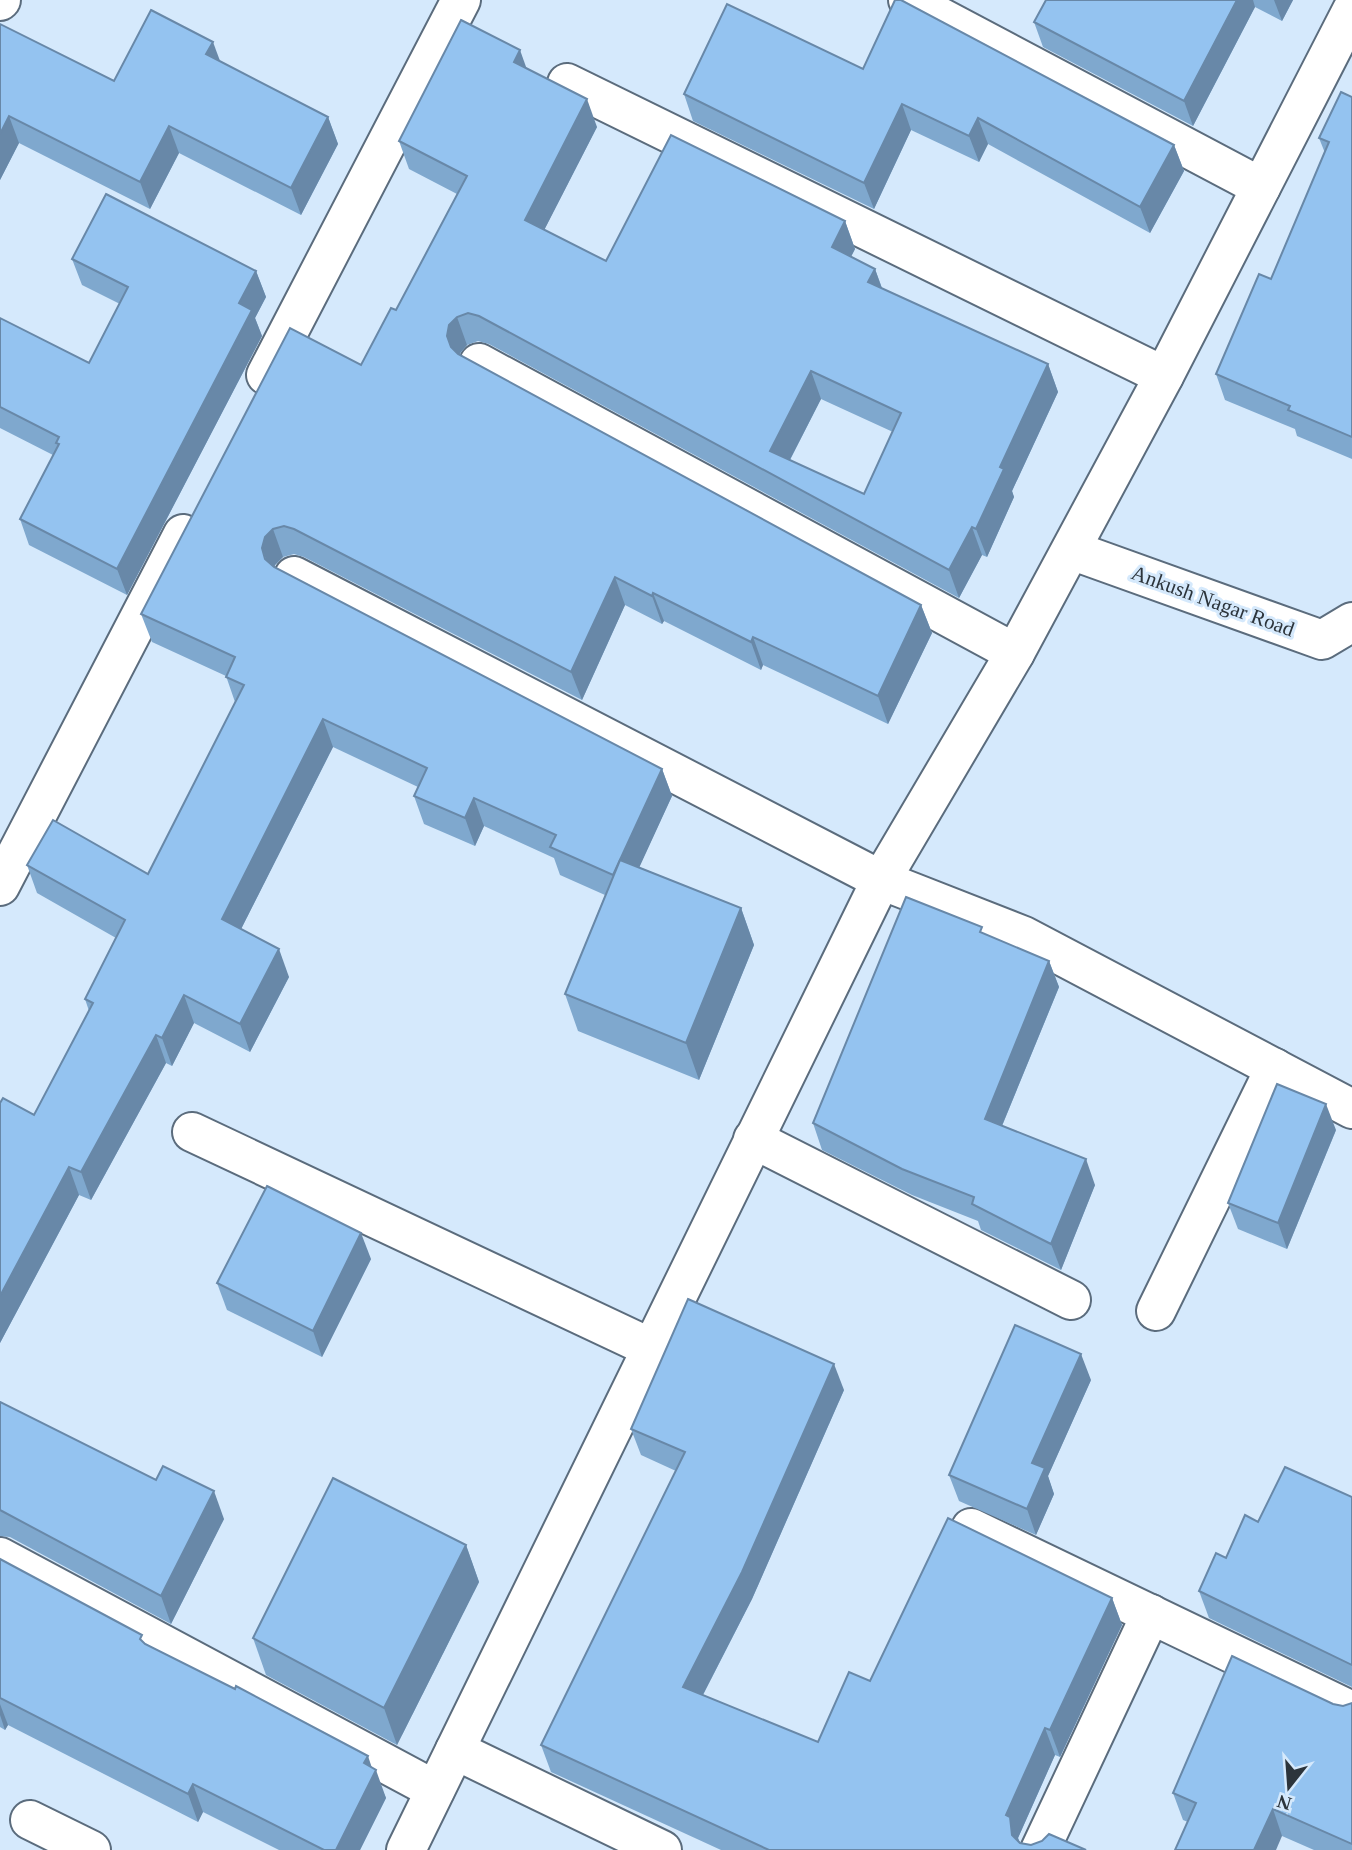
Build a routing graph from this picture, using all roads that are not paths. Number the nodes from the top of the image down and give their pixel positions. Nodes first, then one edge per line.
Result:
1 (461, 0) edge
2 (908, 0) edge
3 (1352, 10) edge
4 (567, 83) dead end
5 (1261, 187) junction
6 (480, 363) edge
7 (1164, 376) junction
8 (251, 404) edge
9 (200, 502) edge
10 (1071, 550) junction
11 (294, 576) edge
12 (1352, 622) edge
13 (1015, 653) junction
14 (881, 880) junction
15 (0, 886) edge
16 (1275, 1068) junction
17 (1352, 1109) edge
18 (192, 1132) dead end
19 (753, 1139) junction
20 (1071, 1300) dead end
21 (1156, 1311) dead end
22 (650, 1348) junction
23 (971, 1528) edge
24 (0, 1556) edge
25 (1151, 1615) junction
26 (1352, 1711) edge
27 (455, 1750) junction
28 (435, 1790) junction
29 (30, 1820) dead end
30 (91, 1850) edge
31 (406, 1850) edge
32 (662, 1850) edge
33 (1040, 1850) edge

1 - 8 street
2 - 5 street
3 - 5 street
4 - 7 street
5 - 7 street
6 - 13 street
7 - 10 street
9 - 15 street
10 - 12 street, Ankush Nagar Road
10 - 13 street
11 - 14 street
13 - 14 street
14 - 16 street
14 - 19 street
16 - 17 street
16 - 21 street
18 - 22 street
19 - 20 street
19 - 22 street
22 - 27 street
23 - 25 street
24 - 28 street
25 - 26 street
25 - 33 street
27 - 28 street
27 - 32 street
28 - 31 street
29 - 30 street

